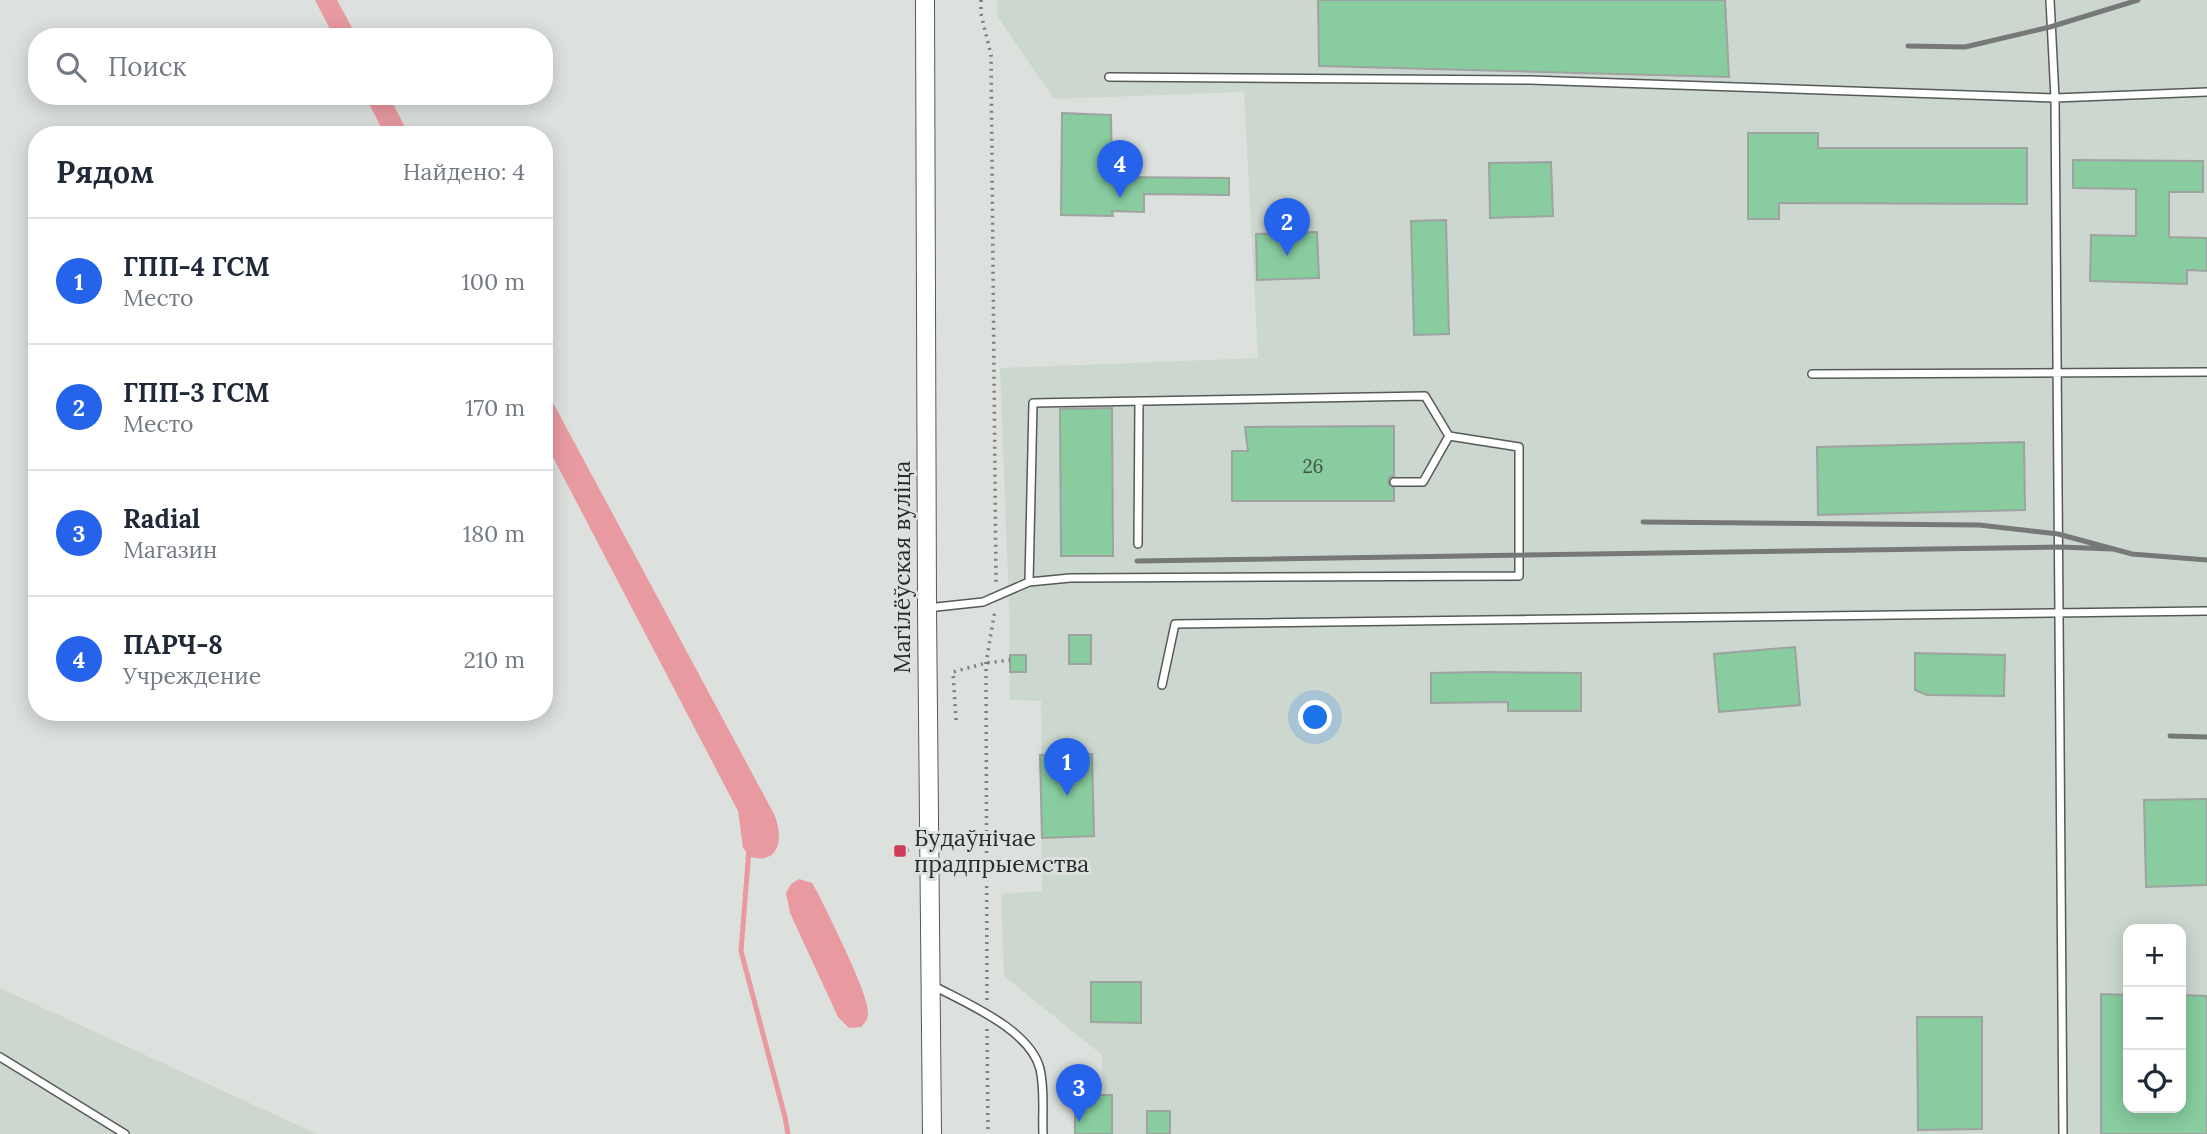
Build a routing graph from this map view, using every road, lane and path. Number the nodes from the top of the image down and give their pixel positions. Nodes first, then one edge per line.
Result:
1 (925, 0) edge
2 (981, 0) edge
3 (2050, 0) edge
4 (1109, 77) dead end
5 (2207, 92) edge
6 (2055, 98) junction
7 (2207, 372) edge
8 (1812, 374) dead end
9 (2057, 374) junction
10 (1139, 401) junction
11 (1450, 436) junction
12 (1394, 482) dead end
13 (1138, 544) dead end
14 (1029, 582) junction
15 (996, 595) junction
16 (927, 608) junction
17 (2207, 611) edge
18 (2059, 613) junction
19 (1010, 660) dead end
20 (986, 663) junction
21 (1162, 685) dead end
22 (956, 720) dead end
23 (931, 985) junction
24 (987, 1015) junction
25 (0, 1057) edge
26 (125, 1134) edge
27 (932, 1134) edge
28 (988, 1134) edge
29 (1043, 1134) edge
30 (2063, 1134) edge

1 - 16 street, Магілёўская вуліца
2 - 15 path
3 - 6 lane
4 - 6 lane
5 - 6 lane
6 - 9 lane
7 - 9 lane
8 - 9 lane
9 - 18 lane
10 - 11 lane
10 - 13 lane
10 - 14 lane
11 - 12 lane
11 - 14 lane
14 - 15 lane
15 - 16 lane
15 - 20 path
16 - 23 street, Магілёўская вуліца
17 - 18 lane
18 - 21 lane
18 - 30 lane
19 - 20 path
20 - 22 path
20 - 24 path
23 - 24 lane
23 - 27 street, Магілёўская вуліца
24 - 28 path
24 - 29 lane
25 - 26 lane

